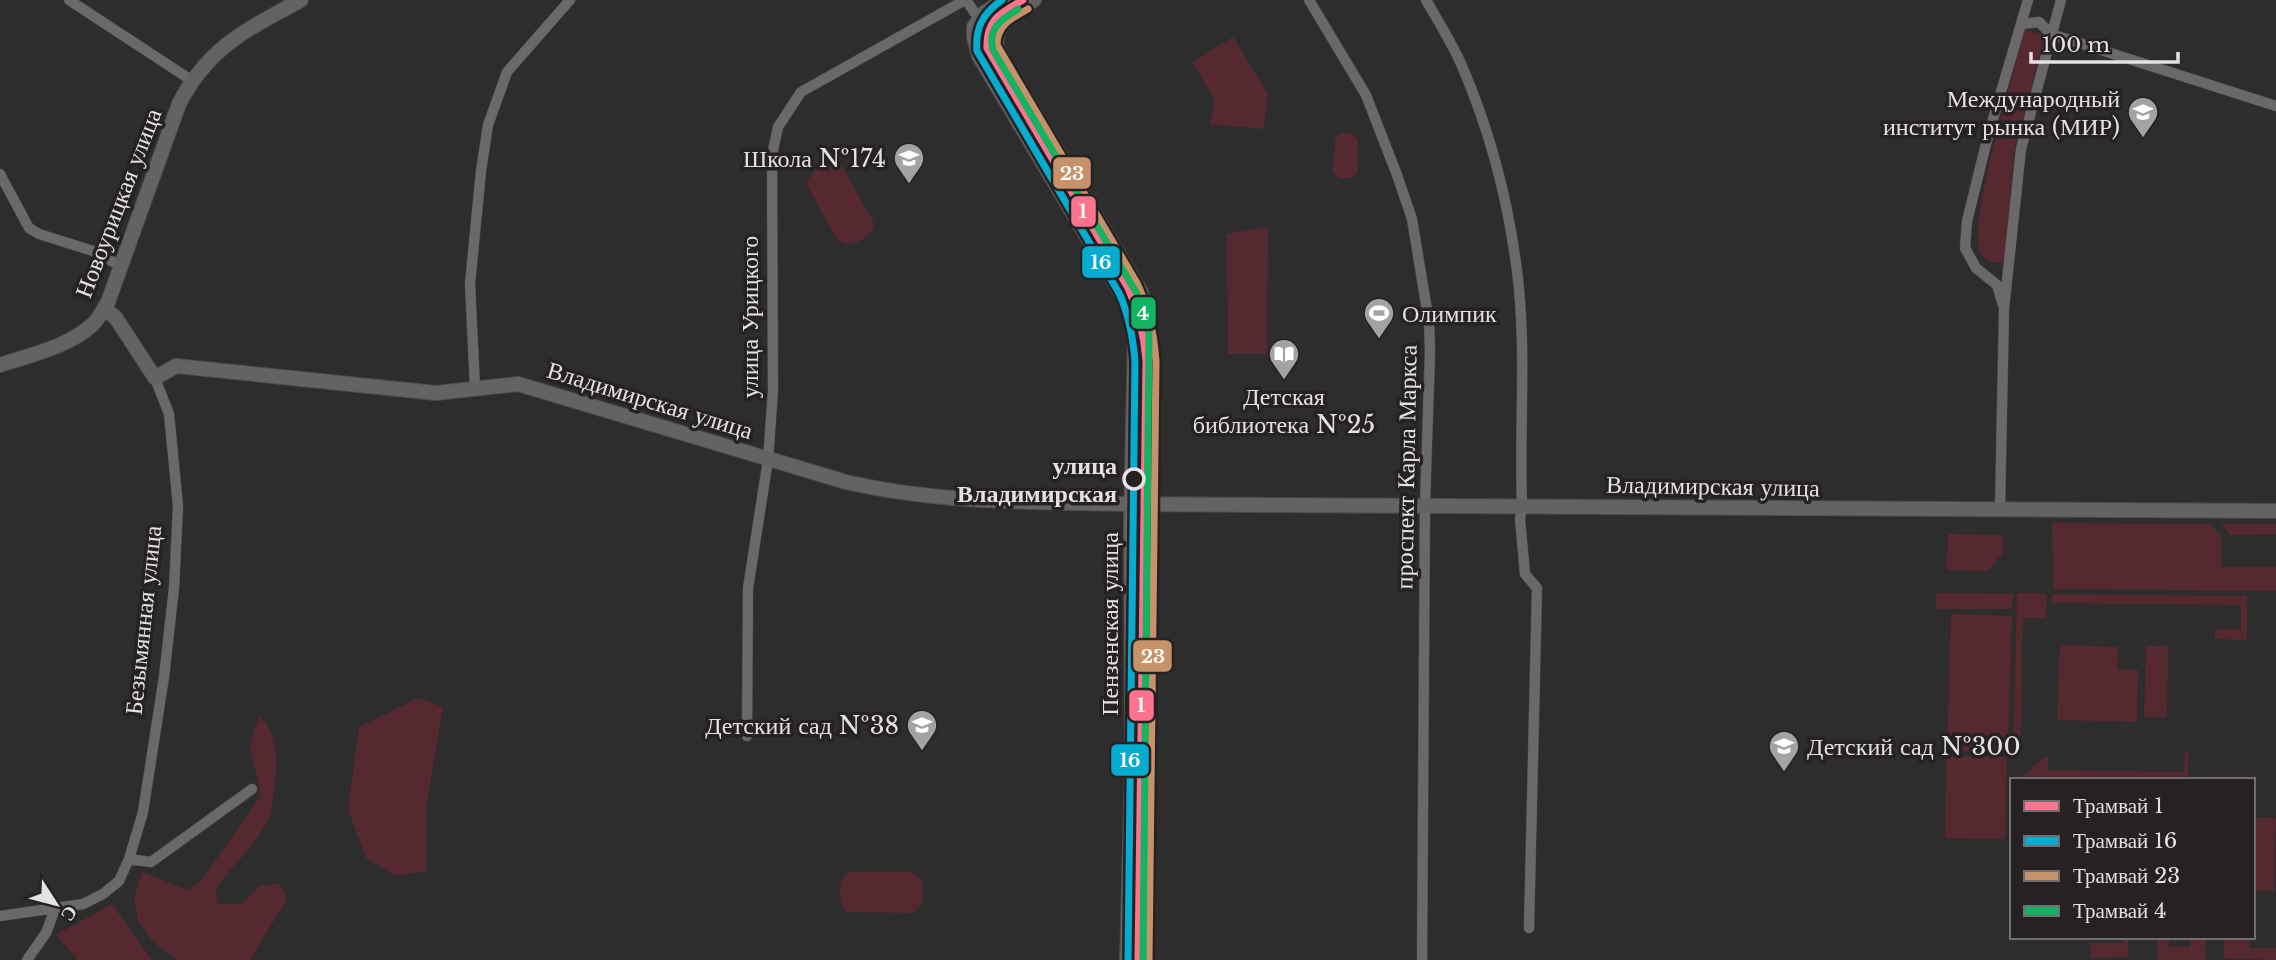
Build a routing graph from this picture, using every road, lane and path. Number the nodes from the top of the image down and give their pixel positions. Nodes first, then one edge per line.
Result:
1 (69, 0) edge
2 (301, 0) edge
3 (570, 0) edge
4 (965, 0) edge
5 (1004, 0) edge
6 (1034, 0) edge
7 (1309, 0) edge
8 (1426, 0) edge
9 (2028, 0) edge
10 (2061, 0) edge
11 (979, 19) junction
12 (2022, 23) junction
13 (2051, 34) junction
14 (996, 36) junction
15 (191, 80) junction
16 (2276, 106) edge
17 (0, 174) edge
18 (122, 265) junction
19 (104, 308) junction
20 (2004, 309) junction
21 (0, 365) edge
22 (155, 377) junction
23 (475, 388) junction
24 (768, 460) junction
25 (1132, 504) junction
26 (1150, 504) junction
27 (1425, 505) junction
28 (1522, 506) junction
29 (2000, 510) junction
30 (2276, 511) edge
31 (747, 736) dead end
32 (252, 789) dead end
33 (129, 859) junction
34 (55, 909) junction
35 (3, 916) edge
36 (1529, 928) dead end
37 (27, 960) edge
38 (1127, 960) edge
39 (1144, 960) edge
40 (1422, 960) edge

1 - 15 street
2 - 15 main road, Новоурицкая улица
3 - 23 street
4 - 11 street
4 - 24 street, улица Урицкого
5 - 11 main road
6 - 14 main road
7 - 27 street, проспект Карла Маркса
8 - 28 street
9 - 12 street
10 - 13 street
11 - 14 main road
11 - 25 main road, Пензенская улица
12 - 13 street
12 - 20 street
13 - 16 street
13 - 20 street
14 - 26 main road, Пензенская улица
15 - 18 main road, Новоурицкая улица
17 - 18 street
18 - 19 main road, Новоурицкая улица
19 - 21 main road, Новоурицкая улица
19 - 22 main road, Безымянная улица
20 - 29 street
22 - 23 main road, Владимирская улица
22 - 33 street, Безымянная улица
23 - 24 main road, Владимирская улица
24 - 25 main road, Владимирская улица
24 - 31 street, улица Урицкого
25 - 26 main road, Владимирская улица
25 - 38 main road, Пензенская улица
26 - 27 main road, Владимирская улица
26 - 39 main road, Пензенская улица
27 - 28 main road, Владимирская улица
27 - 40 street, проспект Карла Маркса
28 - 29 main road, Владимирская улица
28 - 36 street
29 - 30 main road, Владимирская улица
32 - 33 street
33 - 34 street, Безымянная улица
34 - 35 street, Безымянная улица
34 - 37 street

